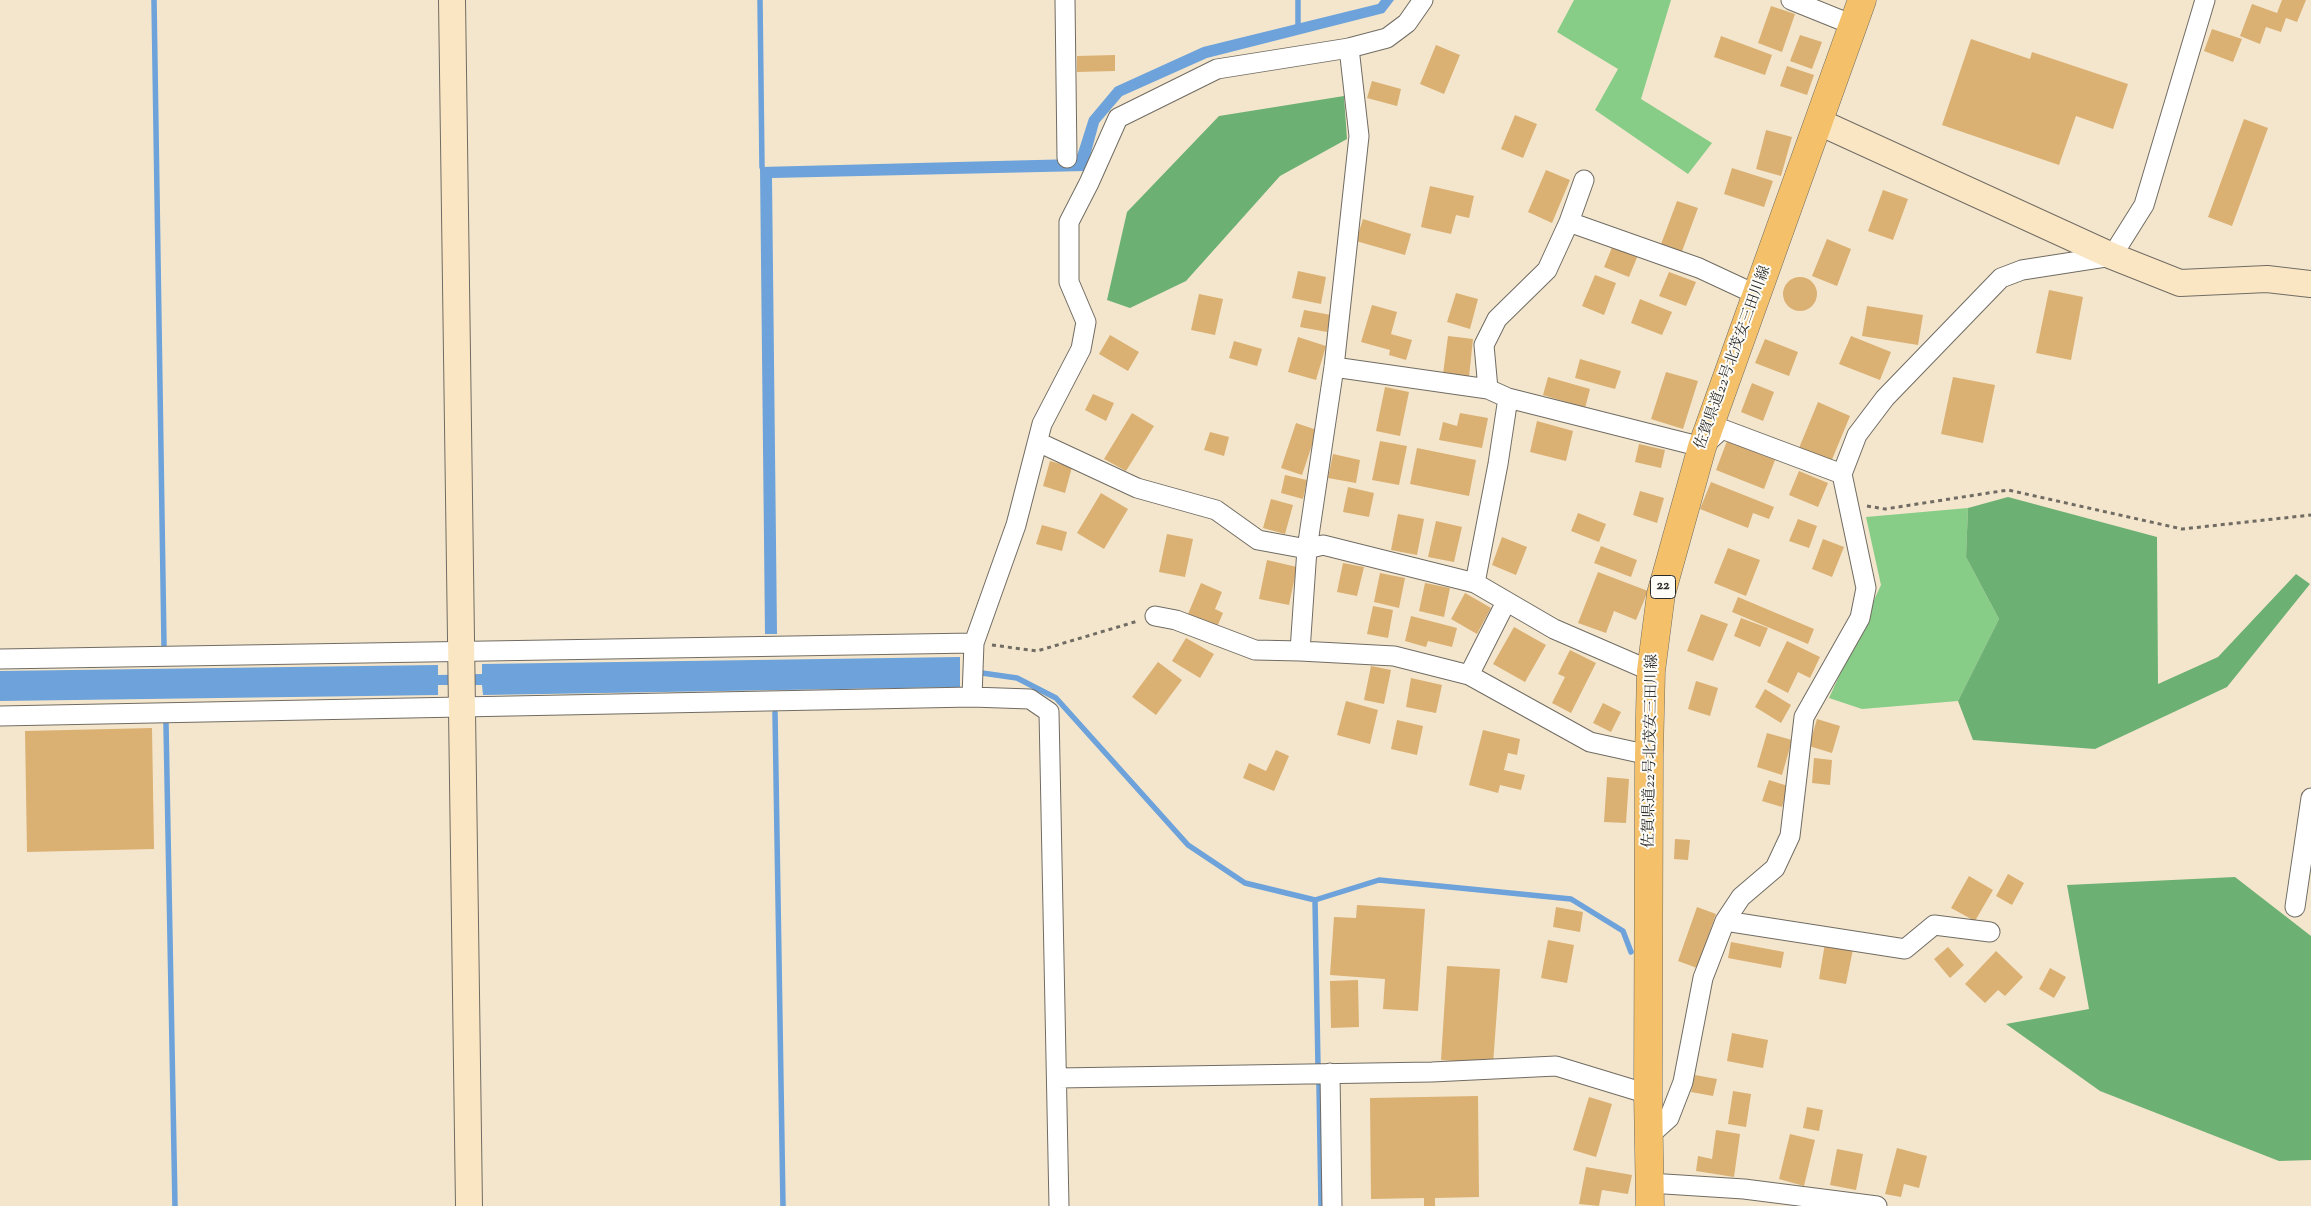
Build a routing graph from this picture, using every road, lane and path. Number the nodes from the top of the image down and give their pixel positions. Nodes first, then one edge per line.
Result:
1 (452, 0) edge
2 (1065, 0) edge
3 (1423, 0) edge
4 (1792, 0) edge
5 (2204, 0) edge
6 (1858, 12) edge
7 (1349, 48) junction
8 (1819, 122) junction
9 (1068, 158) dead end
10 (1584, 180) dead end
11 (1570, 222) junction
12 (2112, 256) junction
13 (2311, 284) edge
14 (1757, 295) junction
15 (1334, 367) junction
16 (1488, 389) junction
17 (1508, 398) junction
18 (1038, 442) junction
19 (1702, 447) junction
20 (1842, 474) junction
21 (1847, 502) junction
22 (2311, 515) edge
23 (1308, 549) junction
24 (1475, 583) junction
25 (1506, 602) junction
26 (1155, 616) joint
27 (974, 643) junction
28 (1300, 651) junction
29 (0, 659) edge
30 (1651, 670) junction
31 (1469, 675) junction
32 (462, 680) junction
33 (972, 697) junction
34 (0, 716) edge
35 (1650, 755) junction
36 (2311, 798) edge
37 (2295, 907) dead end
38 (1726, 921) junction
39 (1990, 932) dead end
40 (1330, 1073) junction
41 (1058, 1078) junction
42 (1648, 1094) junction
43 (1649, 1136) junction
44 (1650, 1195) edge
45 (470, 1206) edge
46 (1059, 1206) edge
47 (1332, 1206) edge
48 (1877, 1206) edge

1 - 32 street
2 - 9 street
3 - 7 street
4 - 6 street
5 - 12 street
6 - 8 main road, 佐賀県道22号北茂安三田川線 / 22
7 - 15 street
7 - 18 street
8 - 12 street
8 - 14 main road, 佐賀県道22号北茂安三田川線 / 22
10 - 11 street
11 - 14 street
11 - 16 street
12 - 13 street
12 - 20 street
14 - 19 main road, 佐賀県道22号北茂安三田川線 / 22
15 - 16 street
15 - 23 street
16 - 17 street
17 - 19 street
17 - 24 street
18 - 23 street
18 - 27 street
19 - 20 street
19 - 30 main road, 佐賀県道22号北茂安三田川線 / 22
20 - 21 street
21 - 22 path
21 - 38 street
23 - 24 street
23 - 28 street
24 - 25 street
25 - 30 street
25 - 31 street
26 - 27 path
26 - 28 street
27 - 32 street
27 - 33 street
28 - 31 street
29 - 32 street
30 - 35 main road, 佐賀県道22号北茂安三田川線 / 22
31 - 35 street
32 - 33 street
32 - 34 street
32 - 45 street
33 - 41 street
35 - 42 main road, 佐賀県道22号北茂安三田川線 / 22
36 - 37 street
38 - 39 street
38 - 43 street
40 - 41 street
40 - 42 street
40 - 47 street
41 - 46 street
42 - 43 main road, 佐賀県道22号北茂安三田川線 / 22
43 - 44 main road, 佐賀県道22号北茂安三田川線 / 22
44 - 48 street

